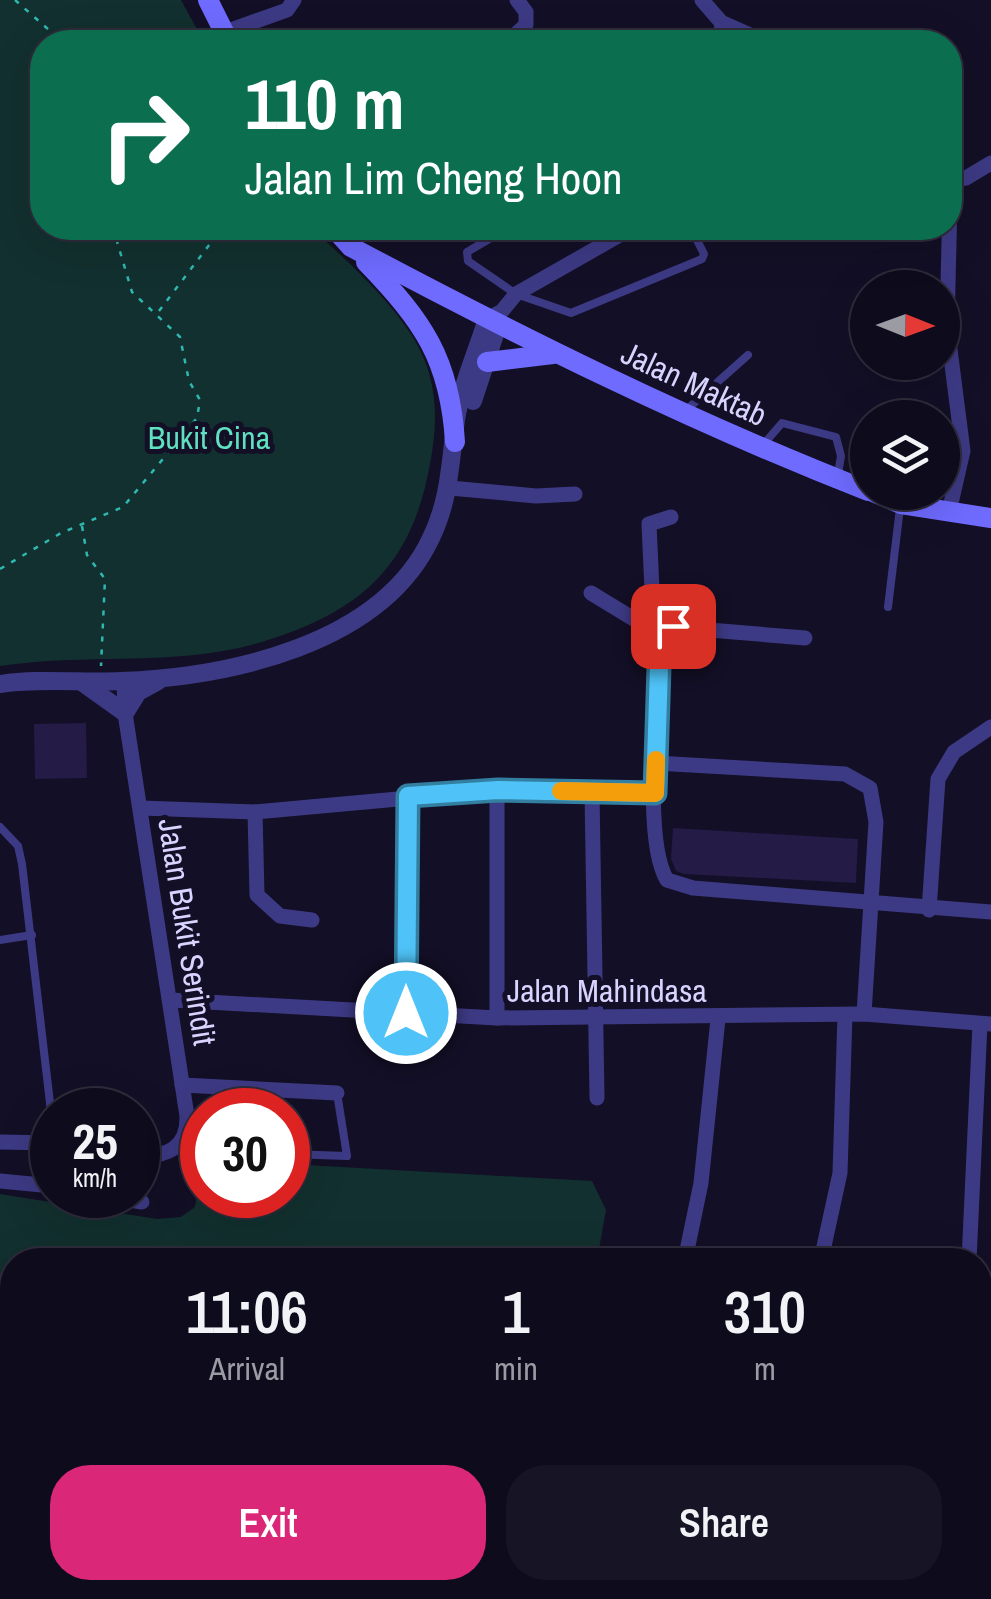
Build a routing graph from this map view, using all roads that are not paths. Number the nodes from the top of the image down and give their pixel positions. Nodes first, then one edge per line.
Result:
1 (294, 0) edge
2 (518, 0) edge
3 (702, 0) edge
4 (212, 2) edge
5 (721, 22) junction
6 (224, 30) edge
7 (243, 30) edge
8 (520, 30) edge
9 (717, 30) edge
10 (739, 30) edge
11 (991, 162) edge
12 (962, 178) edge
13 (349, 240) edge
14 (354, 240) edge
15 (487, 240) edge
16 (611, 240) edge
17 (697, 240) edge
18 (949, 240) edge
19 (516, 294) junction
20 (495, 318) junction
21 (560, 354) junction
22 (748, 355) dead end
23 (487, 362) junction
24 (681, 415) junction
25 (455, 442) junction
26 (761, 448) junction
27 (837, 478) junction
28 (850, 484) edge
29 (450, 488) junction
30 (574, 494) dead end
31 (900, 510) edge
32 (937, 510) edge
33 (949, 512) junction
34 (671, 518) dead end
35 (991, 518) edge
36 (591, 593) dead end
37 (888, 607) dead end
38 (638, 622) junction
39 (660, 636) junction
40 (806, 638) dead end
41 (163, 678) junction
42 (124, 681) junction
43 (83, 683) junction
44 (0, 684) edge
45 (125, 713) junction
46 (991, 727) edge
47 (656, 763) junction
48 (498, 790) junction
49 (592, 792) junction
50 (655, 793) junction
51 (408, 796) junction
52 (141, 808) junction
53 (255, 812) junction
54 (0, 827) edge
55 (872, 905) junction
56 (929, 910) junction
57 (991, 912) edge
58 (312, 920) dead end
59 (32, 935) junction
60 (0, 940) edge
61 (170, 1000) junction
62 (406, 1013) junction
63 (846, 1014) junction
64 (864, 1014) junction
65 (497, 1018) junction
66 (718, 1018) junction
67 (597, 1020) junction
68 (986, 1024) edge
69 (182, 1085) junction
70 (49, 1088) edge
71 (182, 1088) edge
72 (337, 1093) joint
73 (597, 1098) dead end
74 (0, 1142) edge
75 (30, 1143) edge
76 (310, 1155) edge
77 (0, 1181) edge
78 (30, 1184) edge
79 (688, 1248) edge
80 (824, 1248) edge
81 (969, 1248) edge

1 - 7 street
2 - 8 street
3 - 5 street
4 - 6 main road
5 - 9 lane
5 - 10 street
11 - 12 street
13 - 25 main road
14 - 20 main road, Jalan Maktab
15 - 19 lane
16 - 19 street
17 - 19 lane
18 - 33 street
19 - 20 street
20 - 21 main road, Jalan Maktab
20 - 23 street
20 - 25 street
21 - 23 main road
21 - 24 main road, Jalan Maktab
22 - 24 lane
23 - 25 street
24 - 26 main road, Jalan Maktab
25 - 29 street
26 - 27 main road, Jalan Maktab
26 - 27 lane
27 - 28 main road, Jalan Maktab
29 - 30 street
29 - 41 street
31 - 37 lane
32 - 33 main road, Jalan Maktab
33 - 35 main road, Jalan Maktab
34 - 38 street
36 - 38 street
38 - 39 street
39 - 40 street
39 - 47 street
41 - 42 street
41 - 45 street
42 - 43 street
42 - 45 street, Jalan Bukit Serindit
43 - 44 street
43 - 45 street
45 - 52 street, Jalan Bukit Serindit
46 - 56 street
47 - 50 street
47 - 55 street
48 - 49 street
48 - 51 street
48 - 65 street
49 - 50 street
49 - 67 street
50 - 55 street
51 - 53 street
51 - 62 street
52 - 53 street
52 - 61 street, Jalan Bukit Serindit
53 - 58 street
54 - 59 lane
55 - 56 street
55 - 64 street
56 - 57 street
59 - 60 lane
59 - 70 lane
61 - 62 street, Jalan Mahindasa
61 - 69 street, Jalan Bukit Serindit
62 - 65 street, Jalan Mahindasa
63 - 64 street, Jalan Mahindasa
63 - 66 street, Jalan Mahindasa
63 - 80 street
64 - 68 street, Jalan Mahindasa
65 - 67 street, Jalan Mahindasa
66 - 67 street, Jalan Mahindasa
66 - 79 street
67 - 73 street
68 - 81 street
69 - 71 street, Jalan Bukit Serindit
69 - 72 street
72 - 76 lane
74 - 75 street
77 - 78 street

